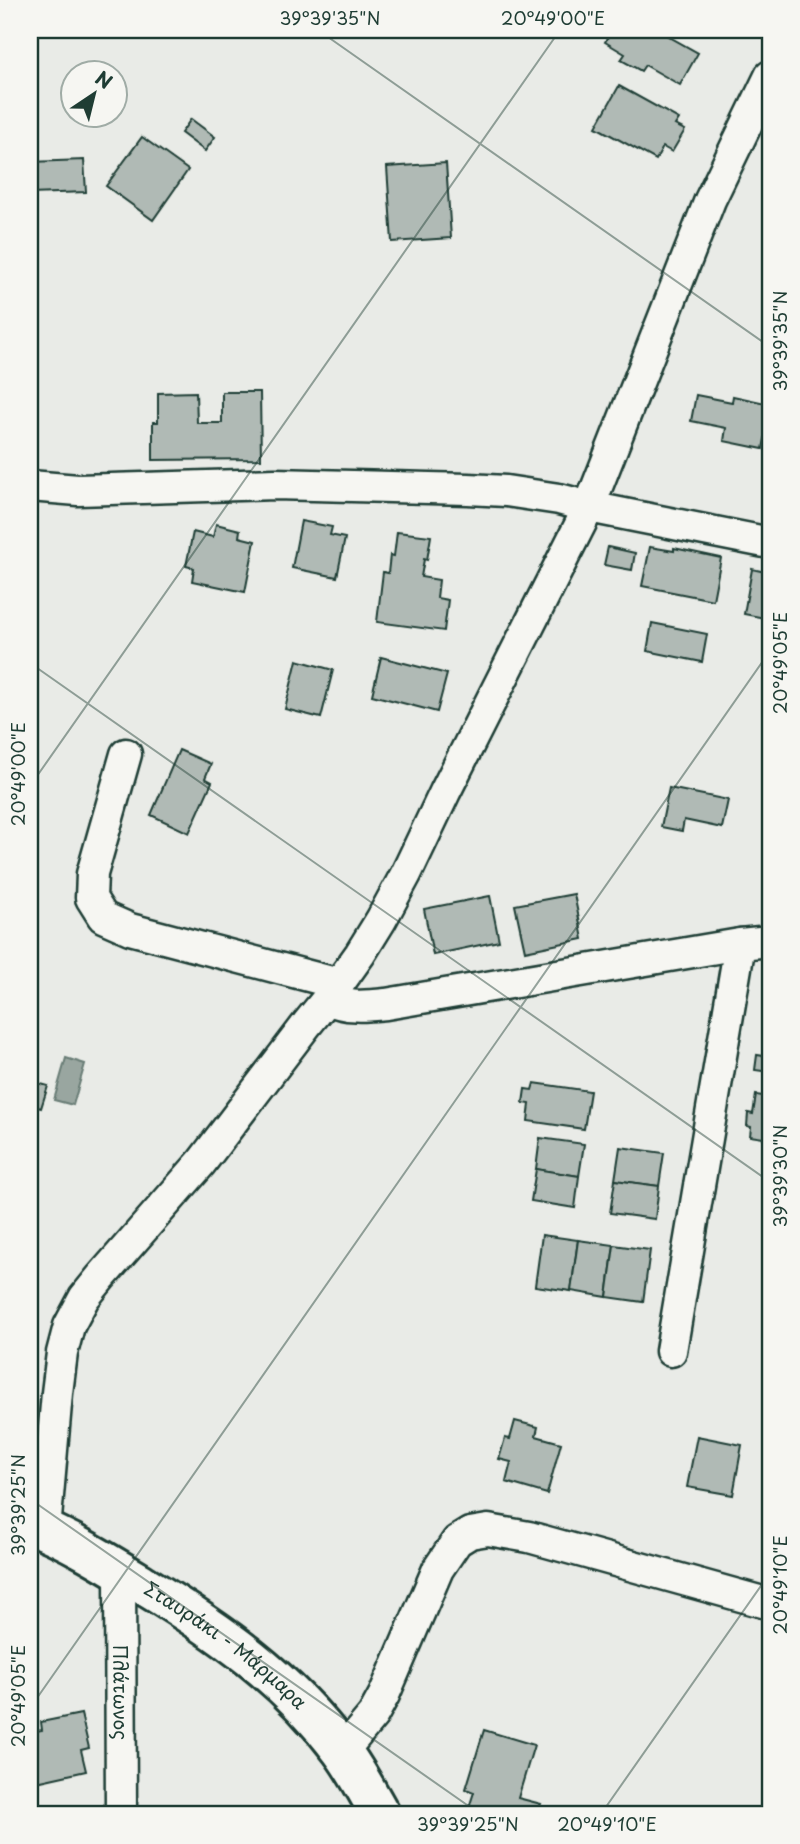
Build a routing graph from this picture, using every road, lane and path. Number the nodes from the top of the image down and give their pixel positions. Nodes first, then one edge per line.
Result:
1 (770, 76) edge
2 (30, 486) edge
3 (589, 507) junction
4 (770, 543) edge
5 (126, 754) dead end
6 (770, 942) edge
7 (740, 944) junction
8 (333, 991) junction
9 (671, 1351) dead end
10 (37, 1527) edge
11 (120, 1571) junction
12 (770, 1604) edge
13 (342, 1752) junction
14 (121, 1814) edge
15 (380, 1814) edge

1 - 3 street
2 - 3 street
3 - 4 street
3 - 8 street
5 - 8 street
6 - 7 street
7 - 8 street
7 - 9 street
8 - 10 street
10 - 11 street, Σταυράκι - Μάρμαρα
11 - 13 street, Σταυράκι - Μάρμαρα
11 - 14 street, Πλάτωνος
12 - 13 street
13 - 15 street, Σταυράκι - Μάρμαρα

